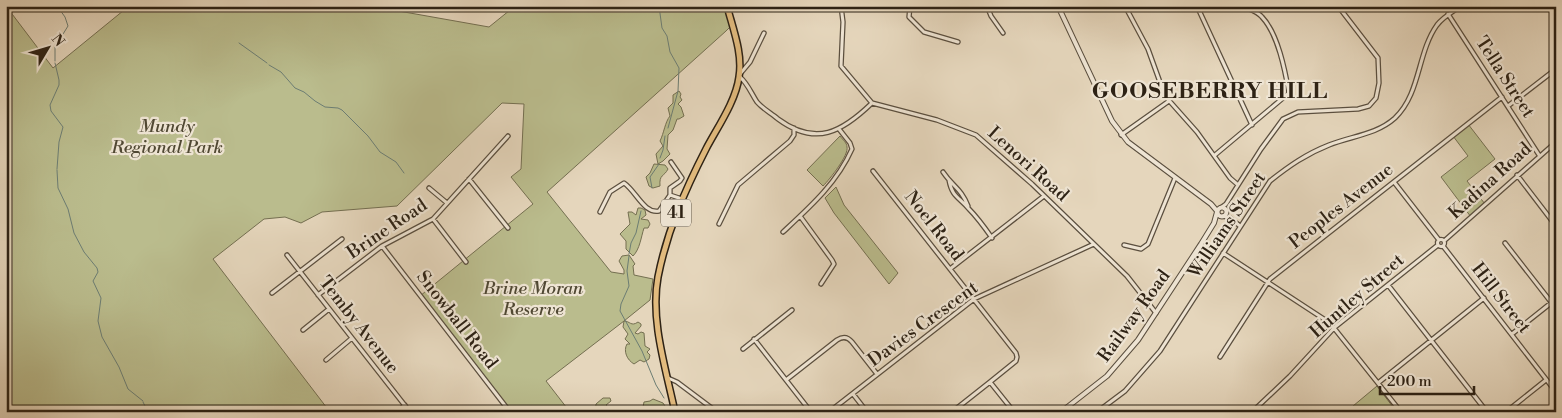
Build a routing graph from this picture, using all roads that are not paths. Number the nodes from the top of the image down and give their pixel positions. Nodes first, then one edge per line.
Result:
1 (727, 6) edge
2 (841, 6) edge
3 (910, 6) edge
4 (987, 6) edge
5 (1058, 6) edge
6 (1126, 6) edge
7 (1197, 6) edge
8 (1242, 6) edge
9 (1338, 6) edge
10 (1461, 6) edge
11 (1498, 6) edge
12 (1507, 6) edge
13 (1448, 14) junction
14 (764, 33) dead end
15 (1003, 33) dead end
16 (958, 42) dead end
17 (1556, 69) edge
18 (740, 75) junction
19 (1502, 97) junction
20 (1169, 101) junction
21 (872, 103) junction
22 (1508, 106) junction
23 (1252, 126) junction
24 (794, 128) junction
25 (839, 129) junction
26 (1121, 135) junction
27 (508, 136) dead end
28 (1556, 142) edge
29 (1215, 155) junction
30 (1539, 155) junction
31 (671, 162) dead end
32 (873, 171) dead end
33 (943, 172) dead end
34 (1517, 175) junction
35 (1175, 178) junction
36 (469, 179) junction
37 (948, 180) junction
38 (1394, 182) junction
39 (1237, 184) junction
40 (429, 188) dead end
41 (670, 194) junction
42 (1044, 196) junction
43 (682, 199) junction
44 (447, 203) junction
45 (1212, 204) junction
46 (968, 207) junction
47 (1224, 209) junction
48 (600, 212) dead end
49 (1220, 214) junction
50 (800, 216) junction
51 (1230, 218) junction
52 (433, 219) junction
53 (719, 224) dead end
54 (1240, 226) junction
55 (1556, 226) edge
56 (508, 228) dead end
57 (783, 232) dead end
58 (992, 238) junction
59 (342, 239) dead end
60 (1441, 243) junction
61 (1505, 243) dead end
62 (1094, 244) junction
63 (1124, 245) dead end
64 (382, 246) junction
65 (1223, 252) junction
66 (287, 255) dead end
67 (466, 262) dead end
68 (950, 269) junction
69 (300, 272) junction
70 (1268, 281) junction
71 (822, 284) dead end
72 (1388, 285) junction
73 (272, 293) dead end
74 (318, 295) junction
75 (1484, 298) junction
76 (974, 299) junction
77 (1556, 299) edge
78 (1551, 302) junction
79 (329, 309) junction
80 (792, 310) dead end
81 (1158, 311) junction
82 (1335, 328) junction
83 (303, 330) dead end
84 (1512, 334) junction
85 (352, 338) junction
86 (754, 339) junction
87 (1431, 340) junction
88 (743, 349) dead end
89 (1220, 357) dead end
90 (326, 360) dead end
91 (877, 374) junction
92 (668, 378) junction
93 (786, 380) junction
94 (1546, 380) junction
95 (990, 382) junction
96 (1378, 383) junction
97 (1556, 392) edge
98 (852, 394) junction
99 (405, 405) junction
100 (397, 412) edge
101 (410, 412) edge
102 (510, 412) edge
103 (675, 412) edge
104 (717, 412) edge
105 (811, 412) edge
106 (829, 412) edge
107 (867, 412) edge
108 (952, 412) edge
109 (1014, 412) edge
110 (1061, 412) edge
111 (1097, 412) edge
112 (1252, 412) edge
113 (1401, 412) edge
114 (1487, 412) edge
115 (1506, 412) edge

1 - 18 main road, 41
2 - 21 street
3 - 16 street
4 - 15 street
5 - 26 street
6 - 20 street
7 - 23 street
8 - 23 street
9 - 39 street
10 - 13 street
11 - 12 street
13 - 19 street, Tella Street
13 - 54 street, Williams Street
14 - 18 street
17 - 22 street
18 - 24 street
18 - 43 main road, 41
19 - 22 street, Tella Street
19 - 38 street, Peoples Avenue
20 - 26 street
20 - 29 street
21 - 25 street
21 - 42 street, Lenori Road
22 - 30 street, Tella Street
23 - 29 street
24 - 25 street
24 - 53 street
25 - 50 street
26 - 35 street
27 - 36 street, Brine Road
28 - 30 street, Kadina Road
29 - 39 street
30 - 34 street, Kadina Road
31 - 41 street
32 - 68 street, Noel Road
33 - 37 street
34 - 55 street
34 - 60 street, Kadina Road
35 - 45 street
35 - 63 street
36 - 44 street, Brine Road
36 - 56 street
37 - 46 street
37 - 46 street
38 - 60 street, Hill Street
38 - 70 street, Peoples Avenue
39 - 47 street
40 - 44 street
41 - 43 street
41 - 48 street
42 - 58 street
42 - 62 street, Lenori Road
43 - 92 main road, 41
44 - 52 street, Brine Road
45 - 47 street
45 - 49 street
46 - 58 street
47 - 49 street
47 - 49 street
47 - 51 street
49 - 51 street
49 - 81 street, Railway Road
50 - 57 street
50 - 71 street
51 - 54 street
52 - 64 street, Brine Road
52 - 67 street
54 - 65 street, Williams Street
58 - 68 street
59 - 69 street
60 - 72 street, Huntley Street
60 - 75 street, Hill Street
61 - 78 street
62 - 76 street, Davies Crescent
62 - 81 street, Lenori Road
64 - 74 street, Brine Road
64 - 102 street, Snowball Road
65 - 70 street
65 - 111 street, Williams Street
66 - 69 street, Temby Avenue
68 - 76 street, Noel Road
69 - 73 street
69 - 74 street, Temby Avenue
70 - 82 street
70 - 89 street, Peoples Avenue
72 - 82 street, Huntley Street
72 - 87 street
74 - 79 street, Temby Avenue
75 - 84 street, Hill Street
75 - 87 street
76 - 91 street, Davies Crescent
76 - 95 street, Noel Road
77 - 78 street
78 - 84 street
79 - 83 street
79 - 85 street, Temby Avenue
80 - 86 street
81 - 110 street, Railway Road
82 - 96 street
82 - 112 street, Huntley Street
84 - 94 street, Hill Street
85 - 90 street
85 - 99 street, Temby Avenue
86 - 88 street
86 - 93 street
87 - 96 street
87 - 114 street
91 - 93 street
91 - 98 street, Davies Crescent
92 - 103 main road, 41
92 - 104 street
93 - 105 street
94 - 97 street, Hill Street
94 - 115 street
95 - 108 street
95 - 109 street
96 - 113 street
98 - 106 street, Davies Crescent
98 - 107 street
99 - 100 street
99 - 101 street, Temby Avenue

